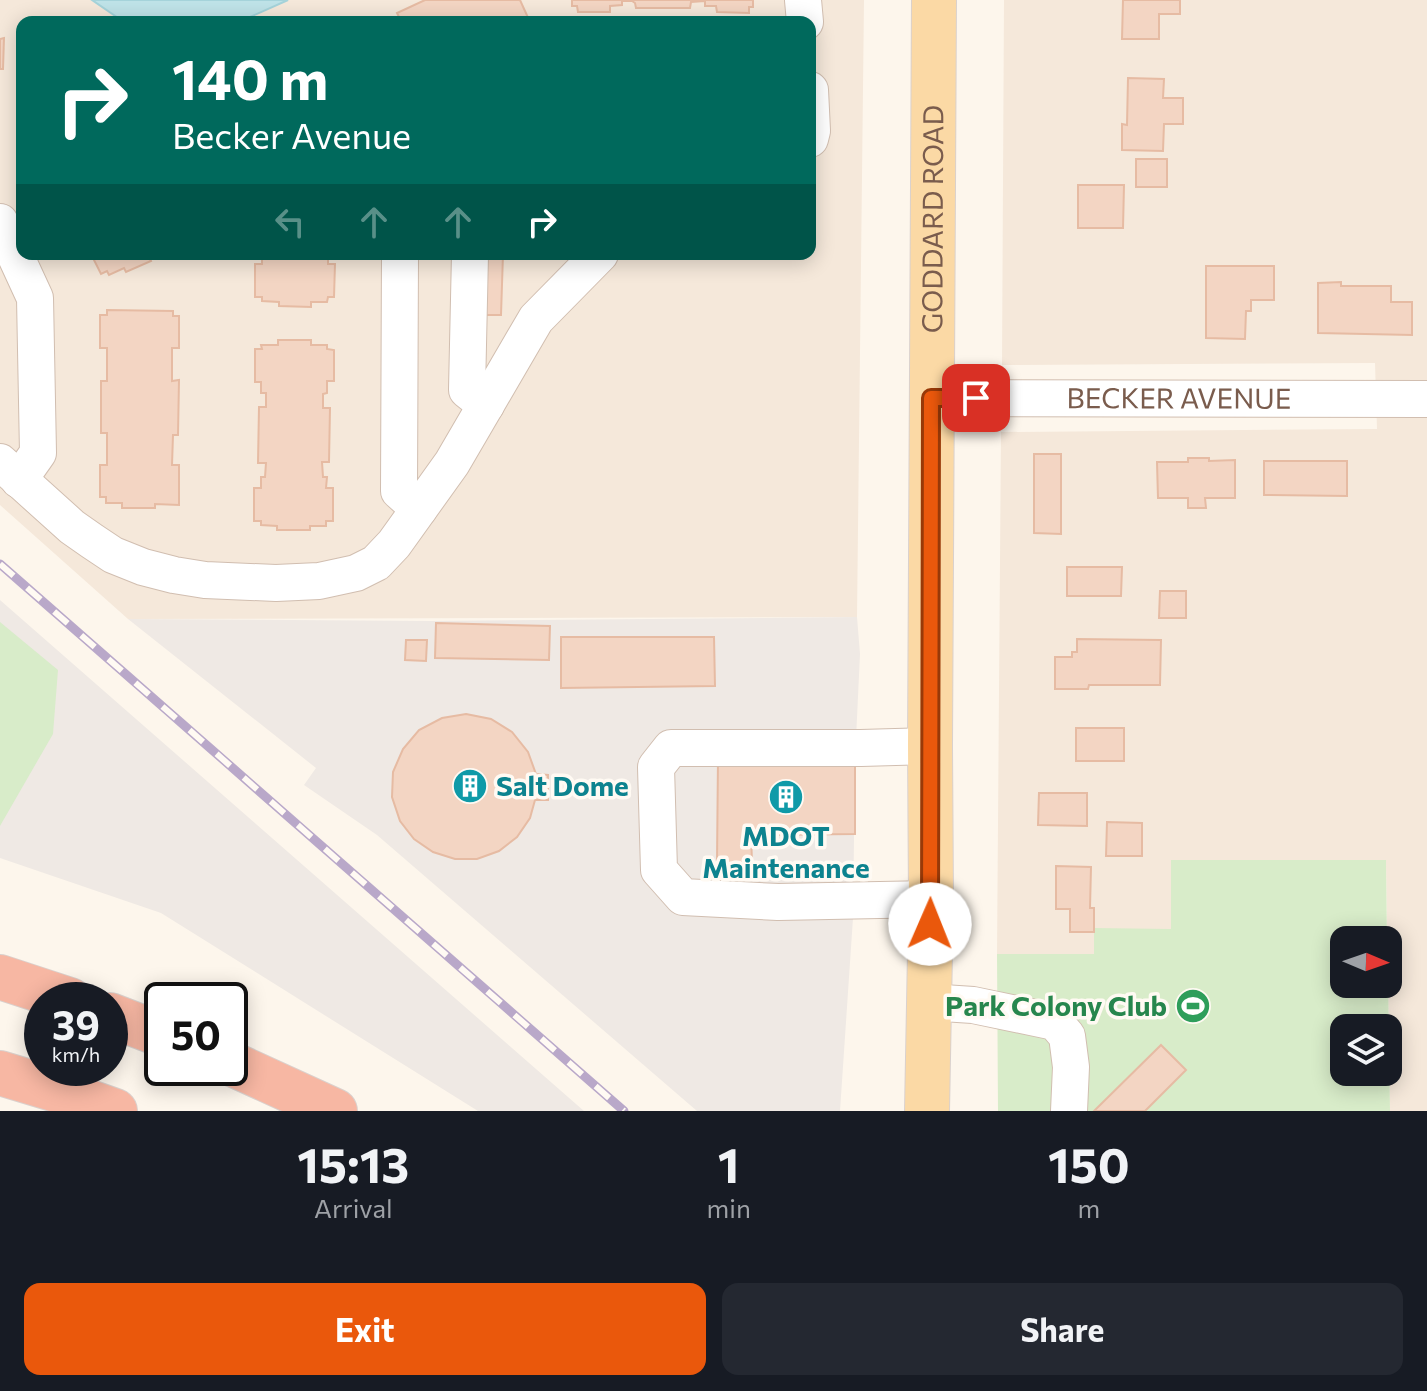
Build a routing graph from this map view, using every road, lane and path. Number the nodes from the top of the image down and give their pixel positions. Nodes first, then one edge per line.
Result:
1 (934, 0) edge
2 (0, 222) edge
3 (16, 257) edge
4 (18, 260) edge
5 (400, 260) edge
6 (470, 260) edge
7 (594, 260) edge
8 (931, 398) junction
9 (1427, 399) edge
10 (486, 405) junction
11 (9, 471) edge
12 (419, 509) junction
13 (930, 746) junction
14 (931, 899) junction
15 (0, 977) edge
16 (24, 985) edge
17 (928, 1002) junction
18 (248, 1071) edge
19 (0, 1073) edge
20 (115, 1111) edge
21 (335, 1111) edge
22 (927, 1111) edge
23 (1069, 1111) edge

1 - 8 main road, GODDARD ROAD
2 - 3 street
4 - 11 street
5 - 12 street
6 - 10 street
7 - 10 street
8 - 9 street, BECKER AVENUE
8 - 13 main road, GODDARD ROAD
10 - 12 street
11 - 12 street
13 - 14 main road, GODDARD ROAD
13 - 14 street
14 - 17 main road, GODDARD ROAD
15 - 16 highway
17 - 22 main road, GODDARD ROAD
17 - 23 street
18 - 21 highway
19 - 20 highway

